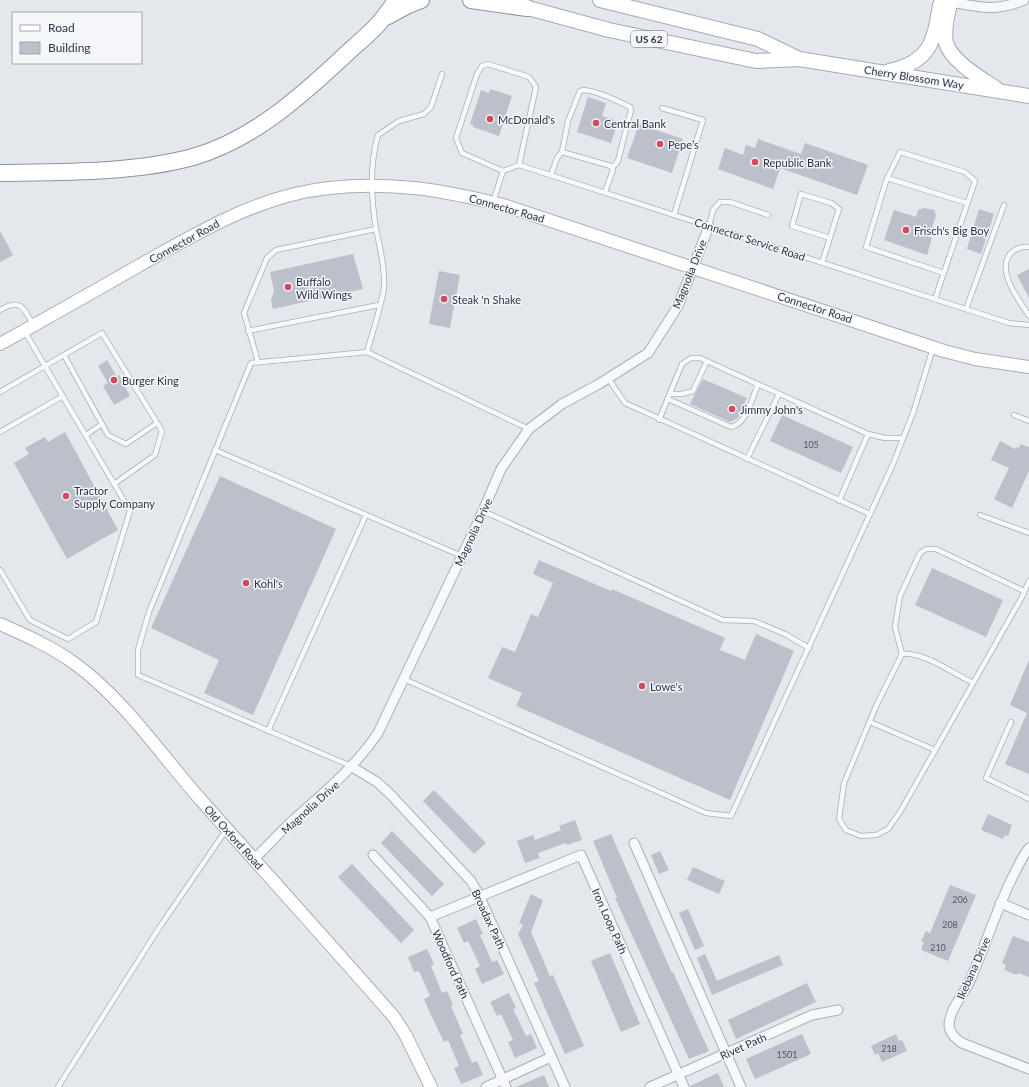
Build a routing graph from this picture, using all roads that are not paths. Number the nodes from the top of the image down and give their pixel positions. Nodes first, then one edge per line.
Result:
1 (397, 0) edge
2 (421, 0) edge
3 (471, 0) edge
4 (501, 0) edge
5 (600, 0) edge
6 (1024, 0) edge
7 (943, 1) edge
8 (527, 8) junction
9 (380, 22) junction
10 (799, 59) junction
11 (883, 72) junction
12 (442, 74) dead end
13 (1000, 92) junction
14 (1029, 96) edge
15 (662, 108) dead end
16 (562, 152) junction
17 (519, 165) junction
18 (612, 168) junction
19 (503, 171) junction
20 (0, 173) edge
21 (552, 175) junction
22 (887, 178) junction
23 (371, 185) junction
24 (605, 192) junction
25 (493, 202) junction
26 (967, 203) junction
27 (1004, 205) dead end
28 (768, 214) dead end
29 (674, 215) junction
30 (709, 226) junction
31 (376, 229) junction
32 (830, 238) junction
33 (1029, 247) edge
34 (822, 263) junction
35 (693, 267) junction
36 (944, 273) junction
37 (935, 299) junction
38 (379, 305) junction
39 (966, 309) junction
40 (0, 310) edge
41 (1029, 316) edge
42 (1029, 325) edge
43 (29, 328) junction
44 (248, 331) junction
45 (0, 344) edge
46 (933, 347) junction
47 (367, 352) junction
48 (64, 355) junction
49 (707, 361) junction
50 (258, 362) junction
51 (45, 366) junction
52 (1029, 367) edge
53 (608, 378) junction
54 (758, 384) junction
55 (0, 392) edge
56 (779, 394) junction
57 (63, 396) junction
58 (669, 396) junction
59 (1014, 415) dead end
60 (659, 420) junction
61 (1029, 421) edge
62 (157, 423) junction
63 (102, 424) junction
64 (529, 429) junction
65 (0, 432) edge
66 (868, 434) junction
67 (86, 435) junction
68 (903, 438) junction
69 (216, 450) junction
70 (747, 459) junction
71 (114, 484) junction
72 (839, 501) junction
73 (483, 511) junction
74 (870, 514) junction
75 (366, 515) junction
76 (980, 515) dead end
77 (1029, 533) edge
78 (462, 556) junction
79 (0, 570) edge
80 (1029, 581) edge
81 (1024, 591) junction
82 (0, 624) edge
83 (809, 648) junction
84 (902, 654) junction
85 (404, 679) junction
86 (973, 682) junction
87 (870, 722) junction
88 (1011, 722) dead end
89 (268, 731) junction
90 (935, 750) junction
91 (352, 767) junction
92 (1029, 799) edge
93 (227, 829) junction
94 (634, 843) dead end
95 (1029, 848) edge
96 (373, 855) dead end
97 (254, 859) junction
98 (479, 895) junction
99 (1000, 903) junction
100 (1029, 915) edge
101 (430, 917) junction
102 (838, 1010) dead end
103 (727, 1053) junction
104 (552, 1057) junction
105 (1029, 1068) edge
106 (678, 1075) junction
107 (504, 1083) edge
108 (58, 1087) edge
109 (431, 1087) edge
110 (486, 1087) edge
111 (565, 1087) edge
112 (650, 1087) edge
113 (684, 1087) edge
114 (741, 1087) edge

1 - 9 highway
2 - 9 highway
3 - 8 highway
4 - 8 main road, Cherry Blossom Way / US 62
5 - 10 main road, Cherry Blossom Way / US 62
6 - 7 street
7 - 11 main road
7 - 13 main road
8 - 10 main road, Cherry Blossom Way / US 62
9 - 20 highway
10 - 11 main road, Cherry Blossom Way / US 62
11 - 13 main road, Cherry Blossom Way / US 62
12 - 23 lane
13 - 14 main road, Cherry Blossom Way / US 62
15 - 29 lane
16 - 18 lane
16 - 18 lane
16 - 21 lane
17 - 19 lane
17 - 19 lane
17 - 21 lane, Connector Service Road
18 - 24 lane
19 - 25 lane
21 - 24 lane, Connector Service Road
22 - 26 lane
22 - 26 lane
22 - 36 lane
23 - 25 main road, Connector Road
23 - 31 lane
23 - 43 main road, Connector Road
24 - 29 lane, Connector Service Road
25 - 35 main road, Connector Road
26 - 36 lane
27 - 39 lane
28 - 30 lane
29 - 30 lane, Connector Service Road
30 - 34 lane, Connector Service Road
30 - 35 street, Magnolia Drive
31 - 38 lane
31 - 44 lane
32 - 32 lane
32 - 34 lane
33 - 41 lane
34 - 37 lane, Connector Service Road
35 - 46 main road, Connector Road
35 - 53 street, Magnolia Drive
36 - 37 lane
37 - 39 lane, Connector Service Road
38 - 44 lane
38 - 47 lane
39 - 42 lane, Connector Service Road
40 - 43 lane
43 - 45 main road, Connector Road
43 - 51 lane
44 - 50 lane
46 - 52 main road, Connector Road
46 - 68 lane
47 - 50 lane
47 - 64 lane
48 - 51 lane
48 - 62 lane
48 - 63 lane
49 - 54 lane
49 - 58 lane
49 - 58 lane
50 - 69 lane
51 - 55 lane
51 - 57 lane
53 - 60 lane
53 - 64 street, Magnolia Drive
54 - 56 lane
54 - 58 lane
56 - 66 lane
56 - 70 lane
57 - 65 lane
57 - 67 lane
58 - 60 lane
59 - 61 lane
60 - 70 lane
62 - 63 lane
62 - 71 lane
63 - 67 lane
64 - 73 street, Magnolia Drive
66 - 68 lane
66 - 72 lane
67 - 71 lane
68 - 74 lane
69 - 75 lane
69 - 89 lane
70 - 72 lane
71 - 79 lane
72 - 74 lane
73 - 78 street, Magnolia Drive
73 - 83 lane
74 - 83 lane
75 - 78 lane
75 - 89 lane
76 - 77 lane
78 - 85 street, Magnolia Drive
80 - 81 lane
81 - 84 lane
81 - 86 lane
82 - 93 main road, Old Oxford Road
83 - 85 lane
84 - 86 lane
84 - 87 lane
85 - 91 street, Magnolia Drive
86 - 90 lane
87 - 90 lane
87 - 90 lane
88 - 92 lane
89 - 91 lane
91 - 97 street, Magnolia Drive
91 - 98 street, Broadax Path
93 - 97 main road, Old Oxford Road
93 - 108 lane
94 - 103 street
95 - 99 street, Ikebana Drive
96 - 101 street, Woodford Path
97 - 109 main road, Old Oxford Road
98 - 101 street
98 - 104 street, Broadax Path
98 - 106 street, Iron Loop Path
99 - 100 street
99 - 105 street, Ikebana Drive
101 - 107 street, Woodford Path
102 - 103 street, Rivet Path
103 - 106 street, Rivet Path
103 - 114 street
104 - 107 street
104 - 111 street, Broadax Path
106 - 112 street, Rivet Path
106 - 113 street, Iron Loop Path
107 - 110 street

